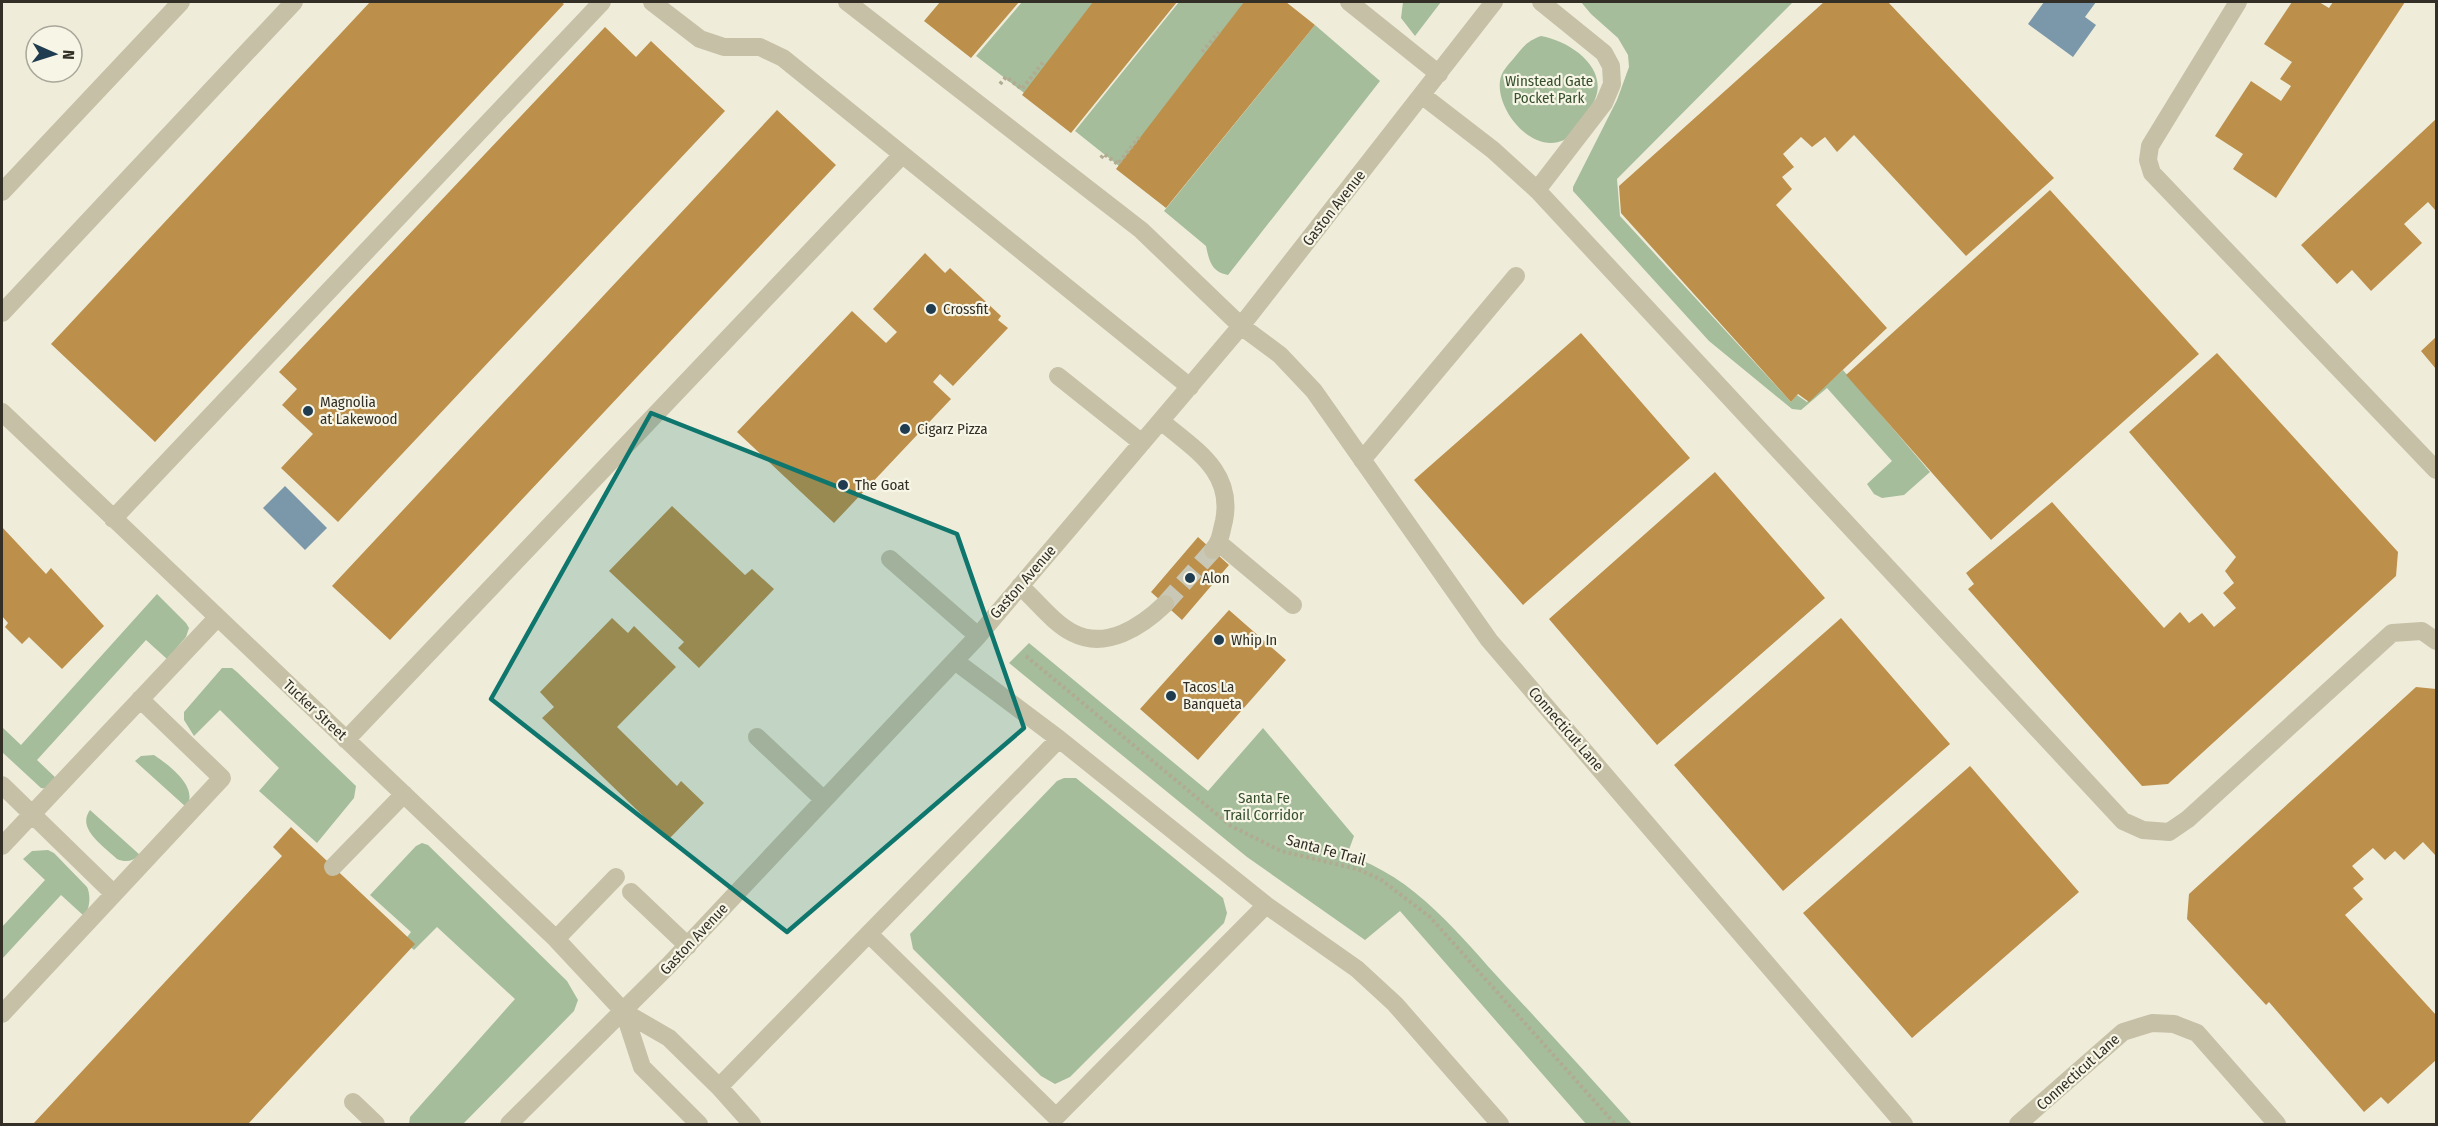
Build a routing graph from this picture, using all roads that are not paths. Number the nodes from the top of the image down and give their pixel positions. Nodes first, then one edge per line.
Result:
1 (181, 2) edge
2 (294, 2) edge
3 (602, 2) edge
4 (652, 2) edge
5 (847, 2) edge
6 (1494, 2) edge
7 (1541, 2) edge
8 (2238, 2) edge
9 (1360, 5) edge
10 (1439, 74) junction
11 (1423, 96) junction
12 (902, 155) junction
13 (1537, 190) junction
14 (2, 192) edge
15 (1516, 276) dead end
16 (2, 313) edge
17 (1241, 326) junction
18 (1058, 376) dead end
19 (1190, 387) junction
20 (2, 412) edge
21 (1161, 421) junction
22 (1142, 443) junction
23 (1362, 460) junction
24 (2436, 470) edge
25 (113, 519) junction
26 (890, 559) dead end
27 (1020, 586) junction
28 (1165, 604) tunnel mouth
29 (1293, 605) dead end
30 (217, 618) junction
31 (978, 636) junction
32 (2436, 641) edge
33 (955, 661) junction
34 (140, 699) junction
35 (757, 737) dead end
36 (1059, 739) junction
37 (346, 740) junction
38 (2, 785) edge
39 (404, 794) junction
40 (824, 800) junction
41 (32, 814) junction
42 (2, 846) edge
43 (333, 867) dead end
44 (616, 877) dead end
45 (631, 892) dead end
46 (114, 894) junction
47 (1266, 905) junction
48 (868, 934) junction
49 (556, 939) junction
50 (688, 946) junction
51 (624, 1012) junction
52 (2, 1014) edge
53 (719, 1087) junction
54 (353, 1102) dead end
55 (1053, 1121) edge
56 (692, 1122) edge
57 (376, 1125) edge
58 (509, 1125) edge
59 (752, 1125) edge
60 (1500, 1125) edge
61 (1904, 1125) edge
62 (2018, 1125) edge
63 (2277, 1125) edge

1 - 14 street
2 - 16 street
3 - 25 street
4 - 12 street
5 - 17 street, Connecticut Lane
6 - 10 street, Gaston Avenue
7 - 13 street
8 - 24 street
9 - 10 street
10 - 11 street, Gaston Avenue
11 - 13 street
11 - 17 street, Gaston Avenue
12 - 19 street
12 - 37 street
13 - 32 street
15 - 23 street
17 - 19 street, Gaston Avenue
17 - 23 street, Connecticut Lane
18 - 22 street
19 - 21 street, Gaston Avenue
20 - 25 street, Tucker Street
21 - 22 street, Gaston Avenue
21 - 29 street
22 - 27 street, Gaston Avenue
23 - 61 street, Connecticut Lane
25 - 30 street, Tucker Street
26 - 31 street
27 - 28 street
27 - 31 street, Gaston Avenue
30 - 34 street
30 - 37 street, Tucker Street
31 - 33 street, Gaston Avenue
33 - 36 street
33 - 40 street, Gaston Avenue
34 - 41 street
34 - 46 street
35 - 40 street
36 - 47 street
36 - 48 street
37 - 39 street, Tucker Street
38 - 41 street
39 - 43 street
39 - 49 street, Tucker Street
40 - 50 street, Gaston Avenue
41 - 42 street
41 - 46 street
44 - 49 street
45 - 50 street
46 - 52 street
47 - 55 street
47 - 60 street
48 - 53 street
48 - 55 street
49 - 51 street, Tucker Street
50 - 51 street, Gaston Avenue
51 - 53 street
51 - 56 street
51 - 58 street, Gaston Avenue
53 - 59 street
54 - 57 street
62 - 63 street, Connecticut Lane

